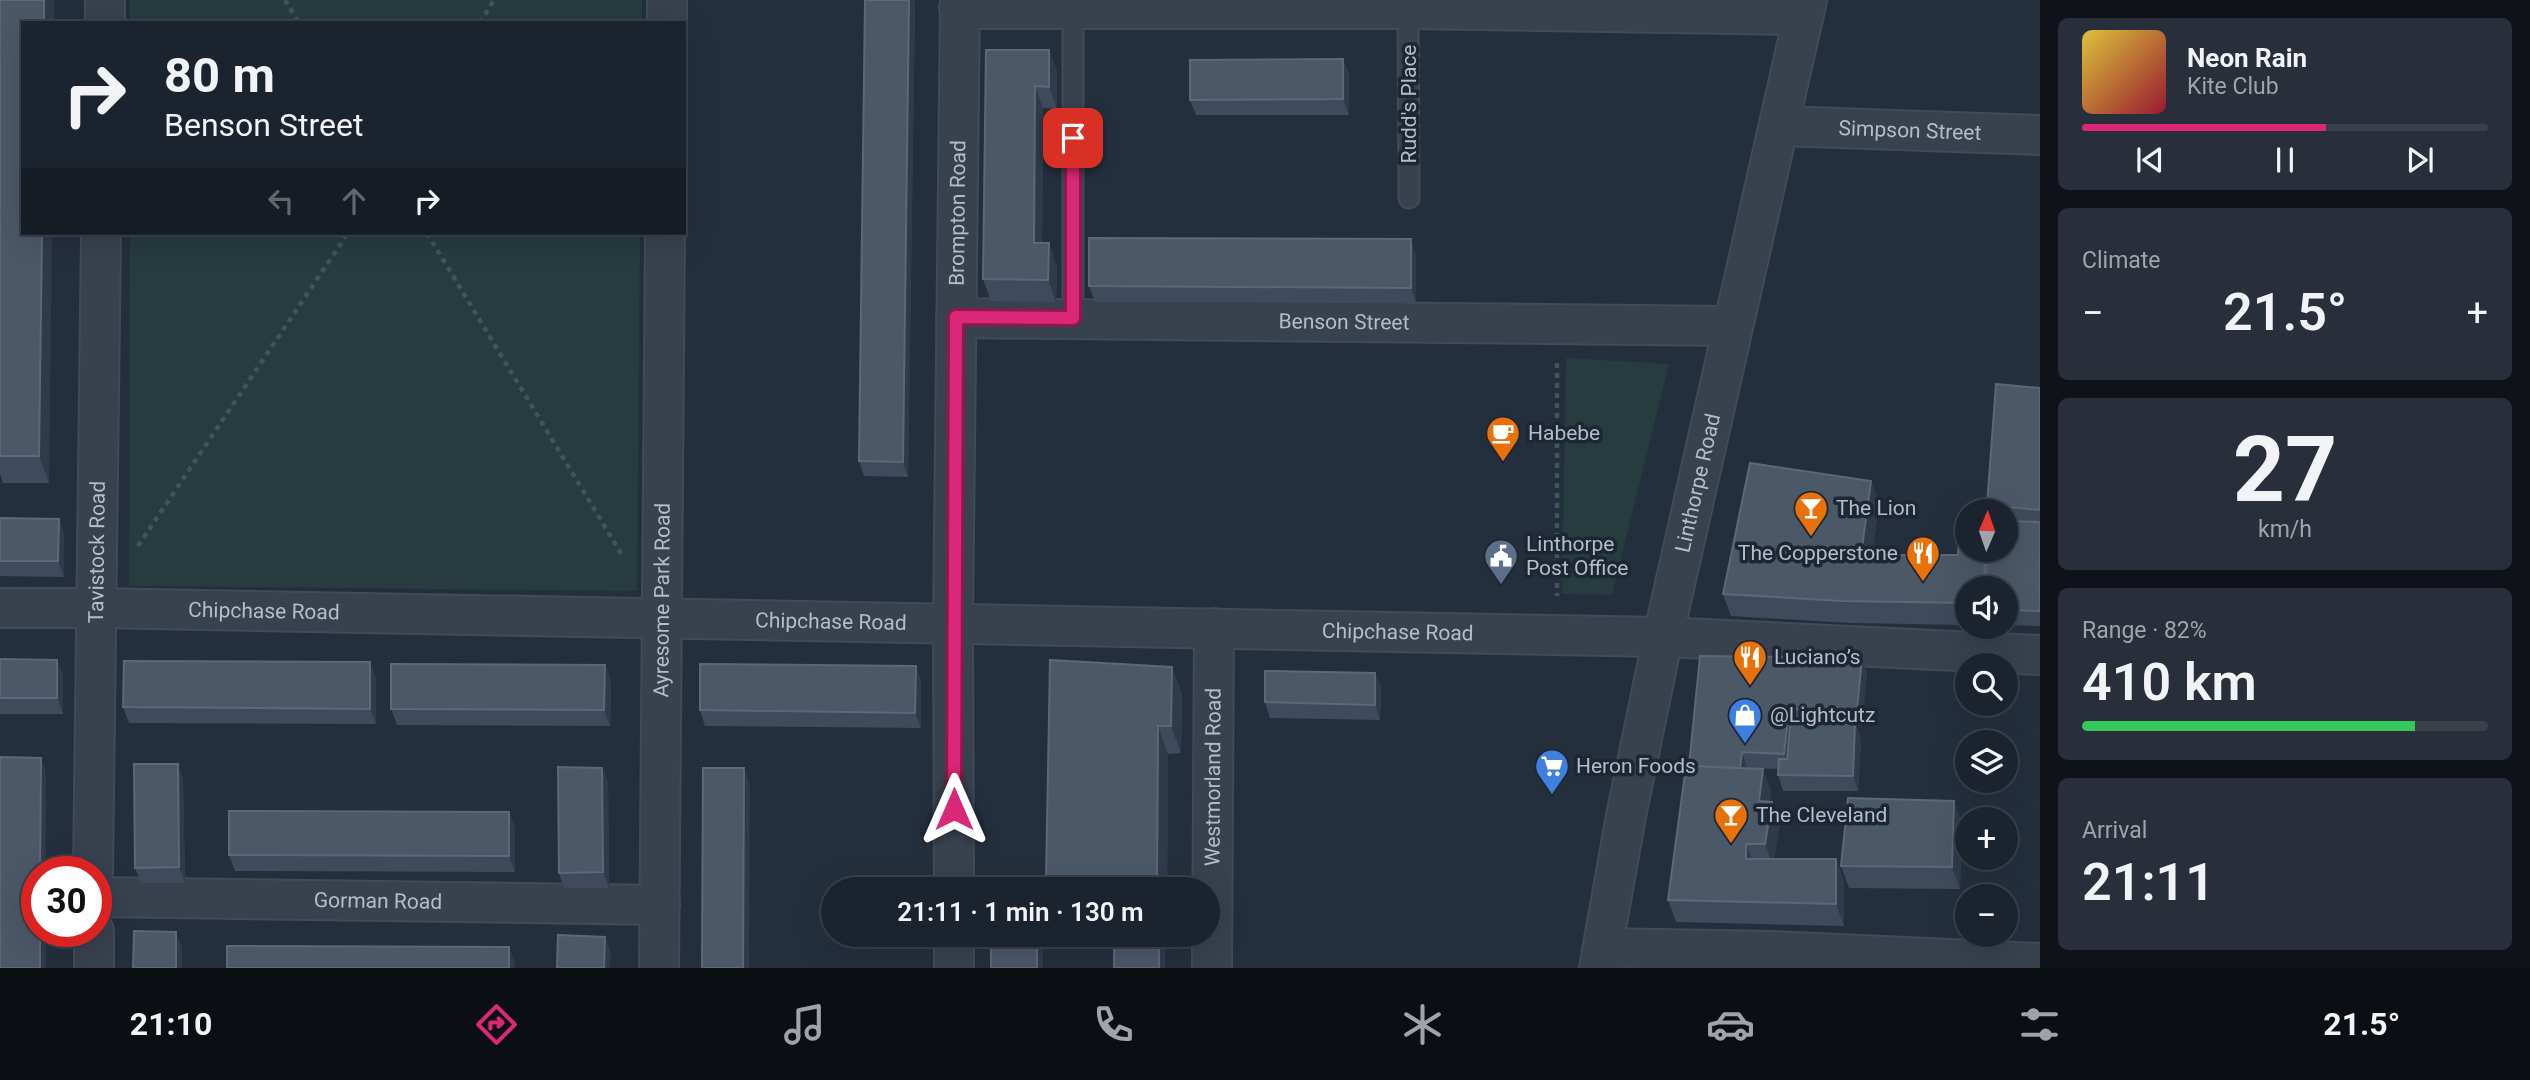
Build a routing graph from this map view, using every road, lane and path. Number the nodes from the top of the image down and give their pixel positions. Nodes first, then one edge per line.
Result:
1 (105, 0) edge
2 (285, 0) edge
3 (494, 0) edge
4 (667, 0) edge
5 (959, 4) edge
6 (1219, 4) edge
7 (1073, 8) junction
8 (1805, 8) edge
9 (1408, 9) junction
10 (105, 21) edge
11 (298, 21) edge
12 (481, 21) edge
13 (667, 21) edge
14 (1780, 126) junction
15 (2040, 135) edge
16 (1409, 198) dead end
17 (102, 235) edge
18 (347, 235) edge
19 (428, 235) edge
20 (665, 235) edge
21 (956, 317) junction
22 (1073, 318) junction
23 (1557, 324) junction
24 (1733, 326) junction
25 (134, 551) dead end
26 (625, 560) dead end
27 (0, 608) edge
28 (96, 608) junction
29 (661, 618) junction
30 (953, 624) junction
31 (1214, 628) junction
32 (1557, 634) junction
33 (1664, 637) junction
34 (2040, 655) edge
35 (93, 856) edge
36 (954, 877) edge
37 (112, 897) edge
38 (660, 905) junction
39 (93, 947) edge
40 (954, 947) edge
41 (1601, 958) edge
42 (1772, 959) edge
43 (2040, 963) edge
44 (94, 968) edge
45 (659, 968) edge
46 (954, 968) edge
47 (1212, 968) edge

1 - 10 street
2 - 11 path
3 - 12 path
4 - 13 street
5 - 7 street
5 - 21 street, Brompton Road
6 - 7 street
6 - 9 street
7 - 22 lane
8 - 9 street
8 - 14 street, Linthorpe Road
9 - 16 lane, Rudd's Place
14 - 15 street, Simpson Street
14 - 24 street, Linthorpe Road
17 - 28 street, Tavistock Road
18 - 25 path
19 - 26 path
20 - 29 street, Ayresome Park Road
21 - 22 street, Benson Street
21 - 30 street, Brompton Road
22 - 23 street, Benson Street
23 - 24 street, Benson Street
23 - 32 path
24 - 33 street, Linthorpe Road
27 - 28 street, Chipchase Road
28 - 29 street, Chipchase Road
28 - 35 street, Tavistock Road
29 - 30 street, Chipchase Road
29 - 38 street, Ayresome Park Road
30 - 31 street, Chipchase Road
30 - 36 street, Brompton Road
31 - 32 street, Chipchase Road
31 - 47 street, Westmorland Road
32 - 33 street, Chipchase Road
33 - 34 street, Chipchase Road
33 - 41 street, Linthorpe Road
37 - 38 street, Gorman Road
38 - 45 street, Ayresome Park Road
39 - 44 street
40 - 46 street
41 - 42 street
42 - 43 street

